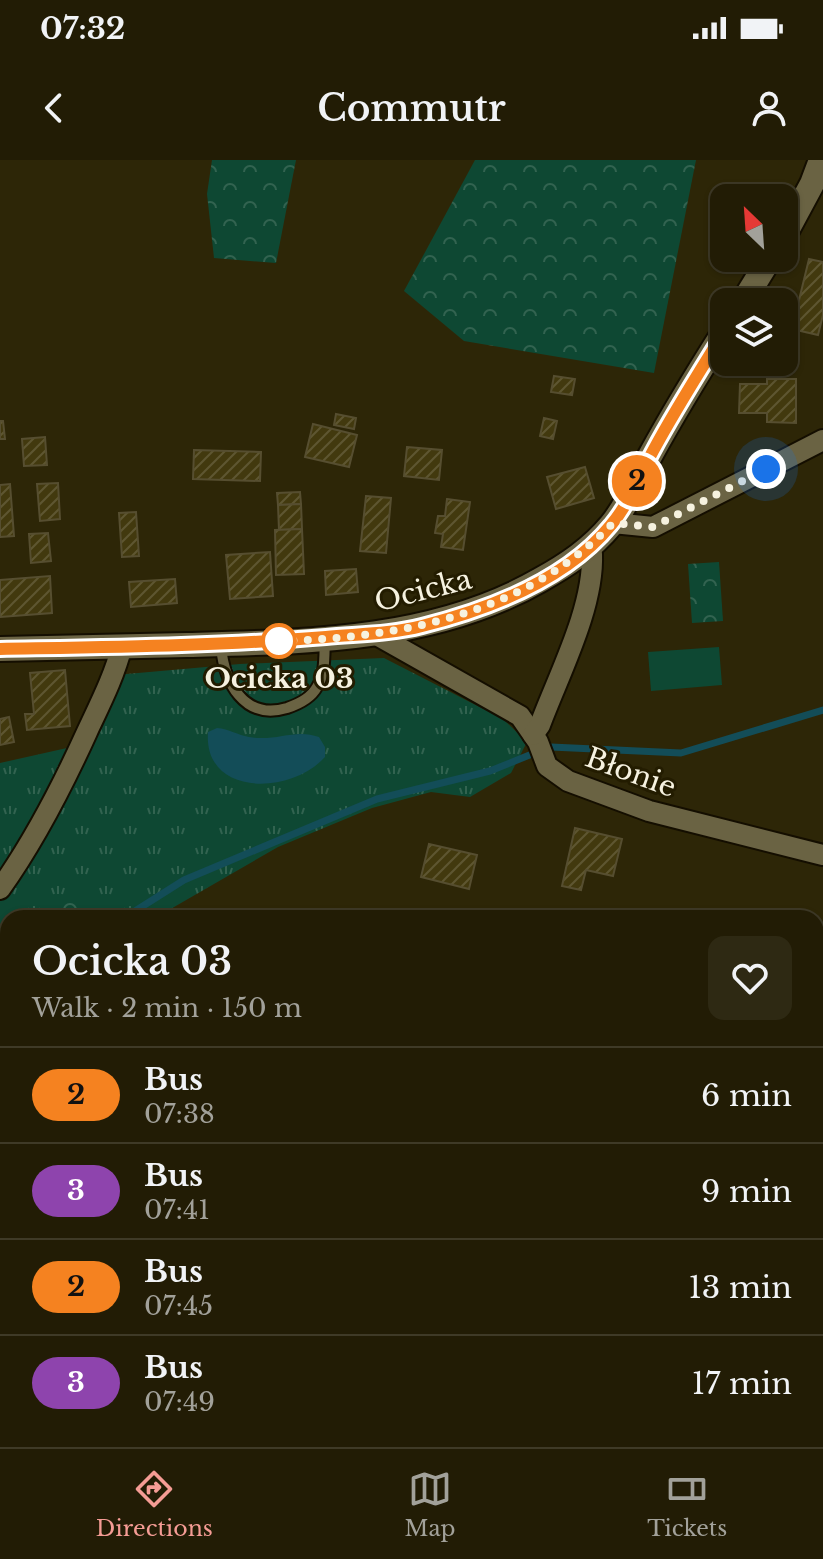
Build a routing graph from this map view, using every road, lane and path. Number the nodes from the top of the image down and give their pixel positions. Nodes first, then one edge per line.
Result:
1 (821, 160) edge
2 (798, 210) edge
3 (710, 354) edge
4 (823, 440) edge
5 (613, 523) junction
6 (587, 550) junction
7 (375, 634) junction
8 (325, 637) junction
9 (221, 644) junction
10 (122, 646) junction
11 (0, 649) edge
12 (533, 735) junction
13 (823, 855) edge
14 (0, 889) edge

1 - 2 street
3 - 5 street, Ocicka
4 - 5 street
5 - 6 street, Ocicka
6 - 7 street, Ocicka
6 - 12 street
7 - 8 street, Ocicka
7 - 12 street, Błonie
8 - 9 street, Ocicka
8 - 9 lane
9 - 10 street, Ocicka
10 - 11 street, Ocicka
10 - 14 street
12 - 13 street, Błonie

